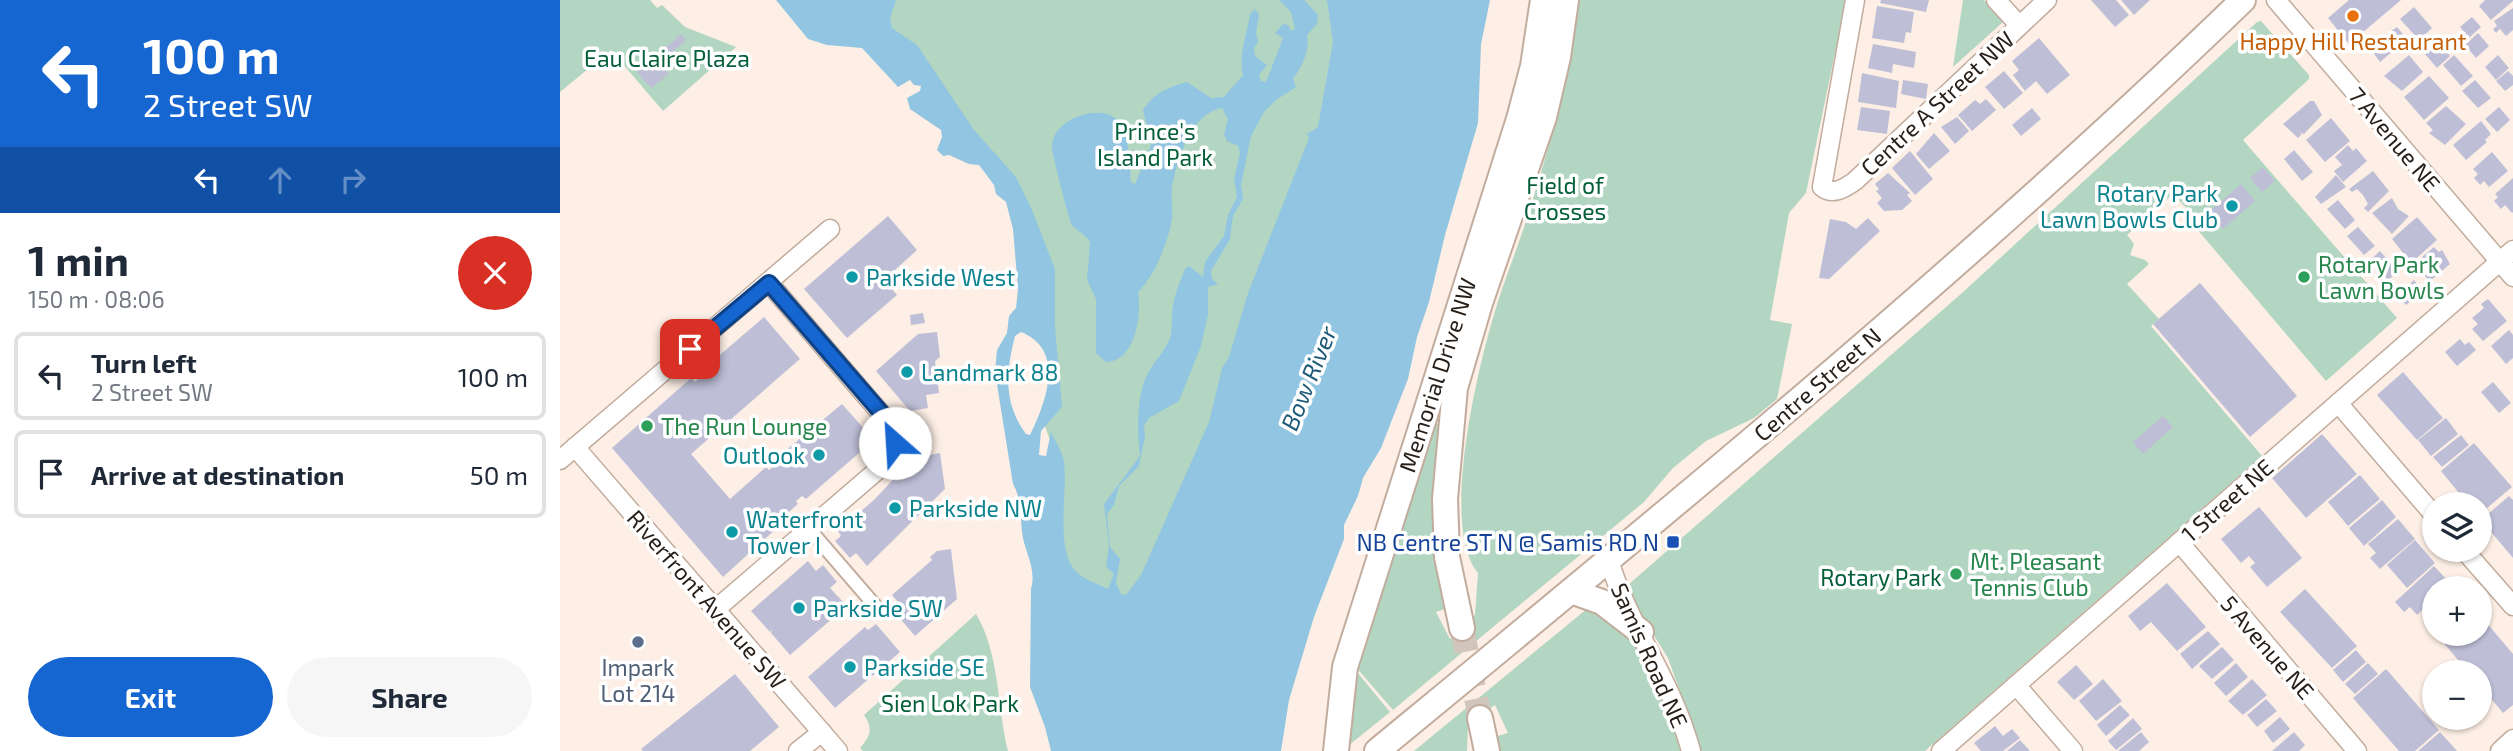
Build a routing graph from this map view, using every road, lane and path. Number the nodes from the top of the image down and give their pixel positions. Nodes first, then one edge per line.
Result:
1 (1543, 0) edge
2 (1566, 0) edge
3 (1855, 0) edge
4 (1996, 0) edge
5 (2047, 0) edge
6 (2243, 0) edge
7 (2276, 0) edge
8 (2019, 25) junction
9 (830, 229) dead end
10 (2506, 256) edge
11 (2513, 277) edge
12 (769, 283) junction
13 (2338, 403) junction
14 (575, 447) junction
15 (560, 460) edge
16 (2422, 501) edge
17 (808, 529) junction
18 (2179, 542) junction
19 (1609, 560) junction
20 (2474, 562) edge
21 (1572, 591) junction
22 (2513, 606) edge
23 (716, 609) junction
24 (878, 609) dead end
25 (1462, 628) tunnel mouth
26 (1641, 632) junction
27 (2016, 685) junction
28 (1480, 718) tunnel mouth
29 (822, 732) junction
30 (2513, 739) edge
31 (798, 751) edge
32 (838, 751) edge
33 (1336, 751) edge
34 (1377, 751) edge
35 (1487, 751) edge
36 (1691, 751) edge
37 (1941, 751) edge
38 (2073, 751) edge
39 (2357, 751) edge
40 (2500, 751) edge

1 - 33 main road, Memorial Drive NW
2 - 25 main road, Memorial Drive NW
3 - 8 street, Centre A Street NW
4 - 8 street
5 - 8 street, Centre A Street NW
6 - 19 main road, Centre Street N
7 - 10 street, 7 Avenue NE
9 - 12 street
10 - 11 street, 7 Avenue NE
10 - 13 street, 1 Street NE
12 - 14 street
12 - 17 street
13 - 16 street
13 - 18 street, 1 Street NE
14 - 15 street
14 - 23 street, Riverfront Avenue SW
17 - 23 street
17 - 24 street
18 - 27 street, 1 Street NE
18 - 39 street, 5 Avenue NE
19 - 21 main road, Centre Street N
19 - 26 street, Samis Road NE
20 - 22 street
21 - 26 main road
21 - 34 main road, Centre Street N
23 - 29 street, Riverfront Avenue SW
26 - 36 street, Samis Road NE
27 - 37 street, 1 Street NE
27 - 38 street
28 - 35 main road
29 - 31 street
29 - 32 street, Riverfront Avenue SW
30 - 40 street

